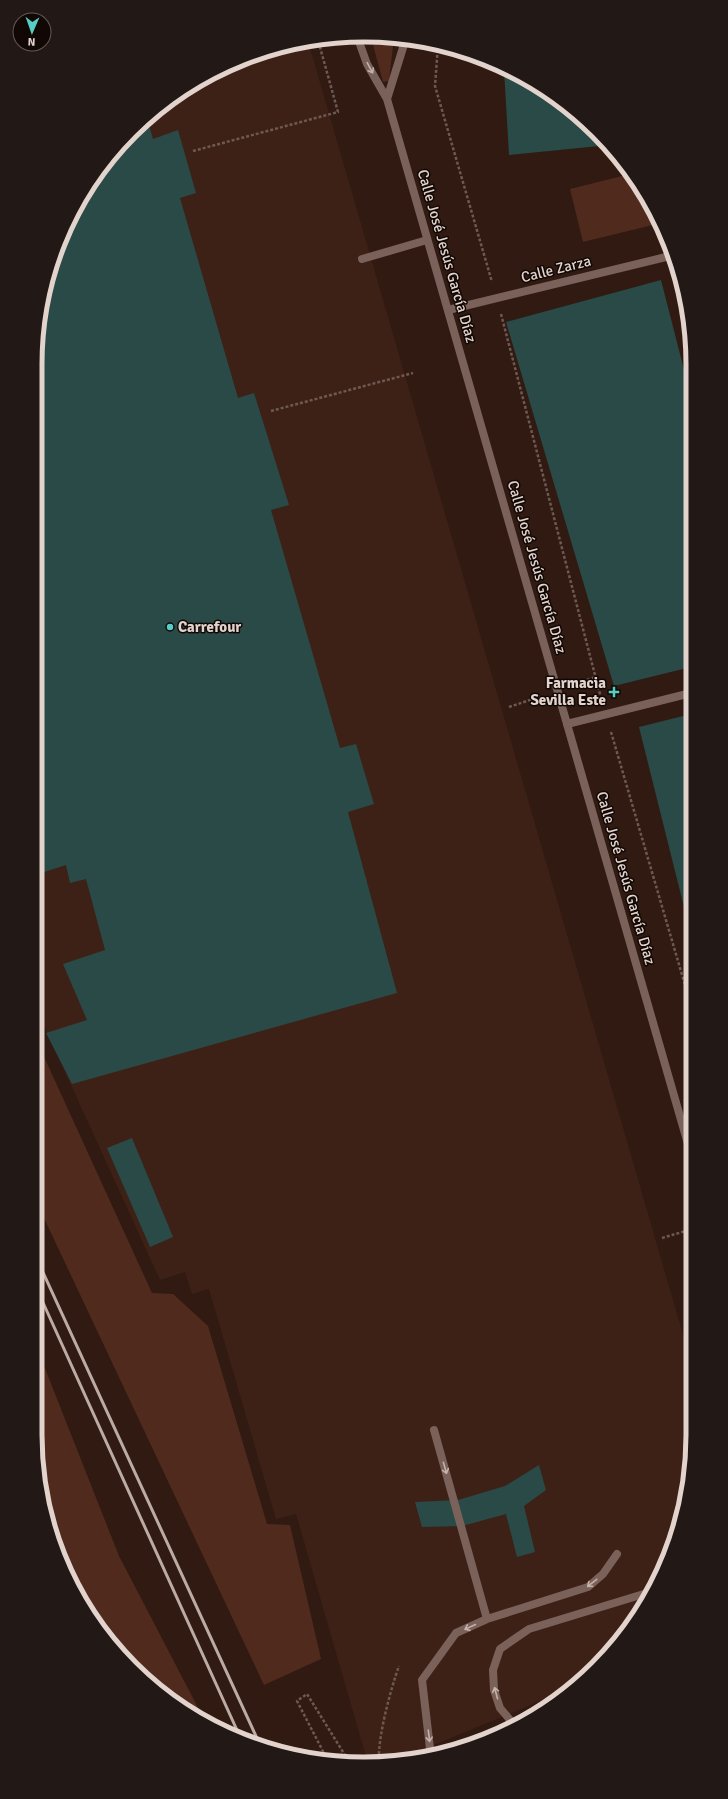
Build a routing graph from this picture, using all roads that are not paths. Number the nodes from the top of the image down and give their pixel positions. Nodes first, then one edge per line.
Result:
1 (359, 42) edge
2 (404, 45) edge
3 (387, 99) junction
4 (427, 240) junction
5 (668, 257) edge
6 (362, 258) dead end
7 (448, 310) junction
8 (686, 694) edge
9 (567, 724) junction
10 (686, 1137) edge
11 (434, 1430) dead end
12 (617, 1554) dead end
13 (644, 1594) edge
14 (487, 1618) junction
15 (512, 1721) edge
16 (430, 1750) edge

1 -> 3 street, Calle José Jesús García Díaz
2 - 3 street
3 - 4 street, Calle José Jesús García Díaz
4 - 6 street
4 - 7 street, Calle José Jesús García Díaz
5 - 7 street, Calle Zarza
7 - 9 street, Calle José Jesús García Díaz
8 - 9 street
9 - 10 street, Calle José Jesús García Díaz
11 -> 14 street
12 -> 14 street
15 -> 13 street
14 -> 16 street

